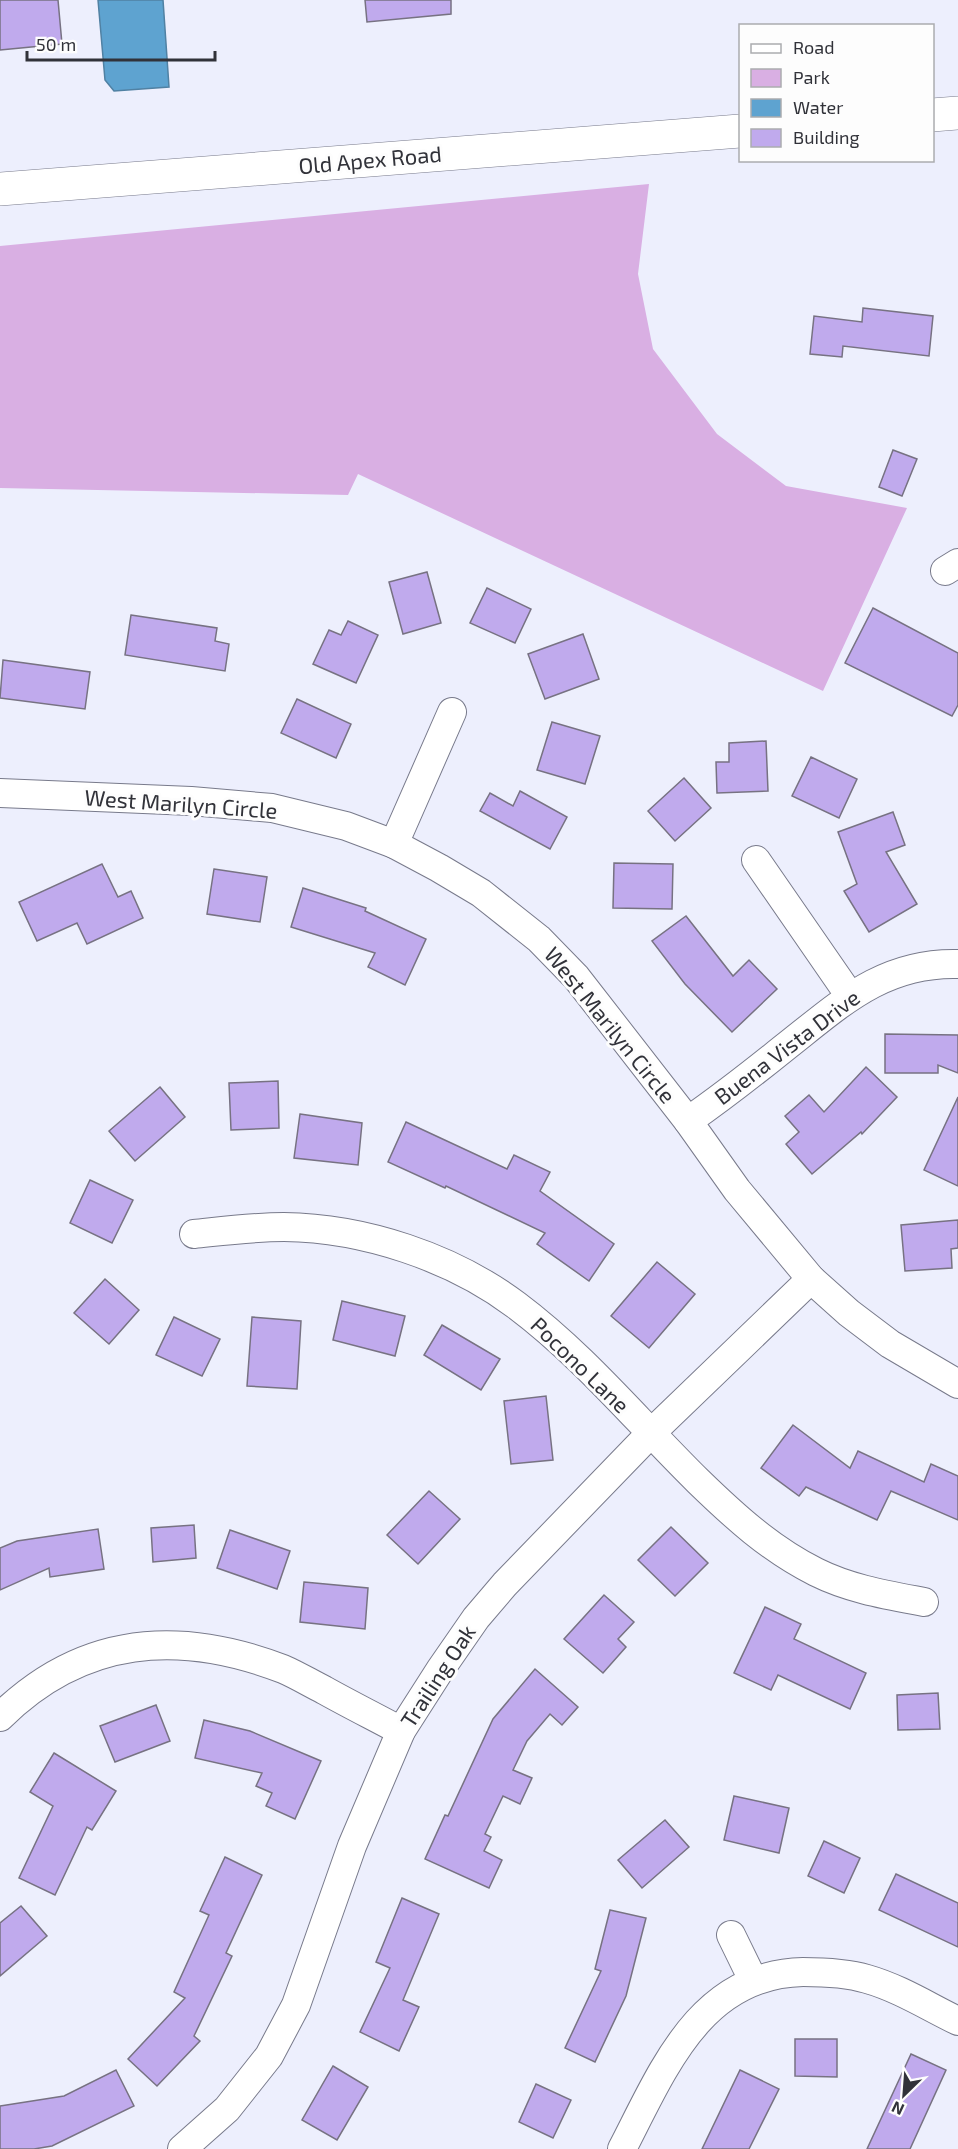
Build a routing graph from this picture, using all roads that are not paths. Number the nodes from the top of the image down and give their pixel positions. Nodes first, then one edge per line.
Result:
1 (958, 113) edge
2 (934, 116) edge
3 (739, 131) edge
4 (0, 189) edge
5 (452, 712) dead end
6 (0, 793) edge
7 (394, 844) junction
8 (756, 860) dead end
9 (958, 964) edge
10 (850, 996) junction
11 (688, 1121) junction
12 (194, 1234) dead end
13 (811, 1279) junction
14 (958, 1384) edge
15 (650, 1434) junction
16 (924, 1602) dead end
17 (0, 1717) edge
18 (401, 1731) junction
19 (731, 1935) dead end
20 (753, 1980) junction
21 (958, 2021) edge
22 (182, 2149) edge
23 (622, 2149) edge

1 - 2 main road
3 - 4 main road, Old Apex Road
5 - 7 street
6 - 7 street, West Marilyn Circle
7 - 11 street, West Marilyn Circle
8 - 10 street
9 - 10 street, Buena Vista Drive
10 - 11 street, Buena Vista Drive
11 - 13 street, West Marilyn Circle
12 - 15 street, Pocono Lane
13 - 14 street, West Marilyn Circle
13 - 15 street, Trailing Oak
15 - 16 street, Pocono Lane
15 - 18 street, Trailing Oak
17 - 18 street
18 - 22 street, Trailing Oak
19 - 20 street
20 - 21 street
20 - 23 street

